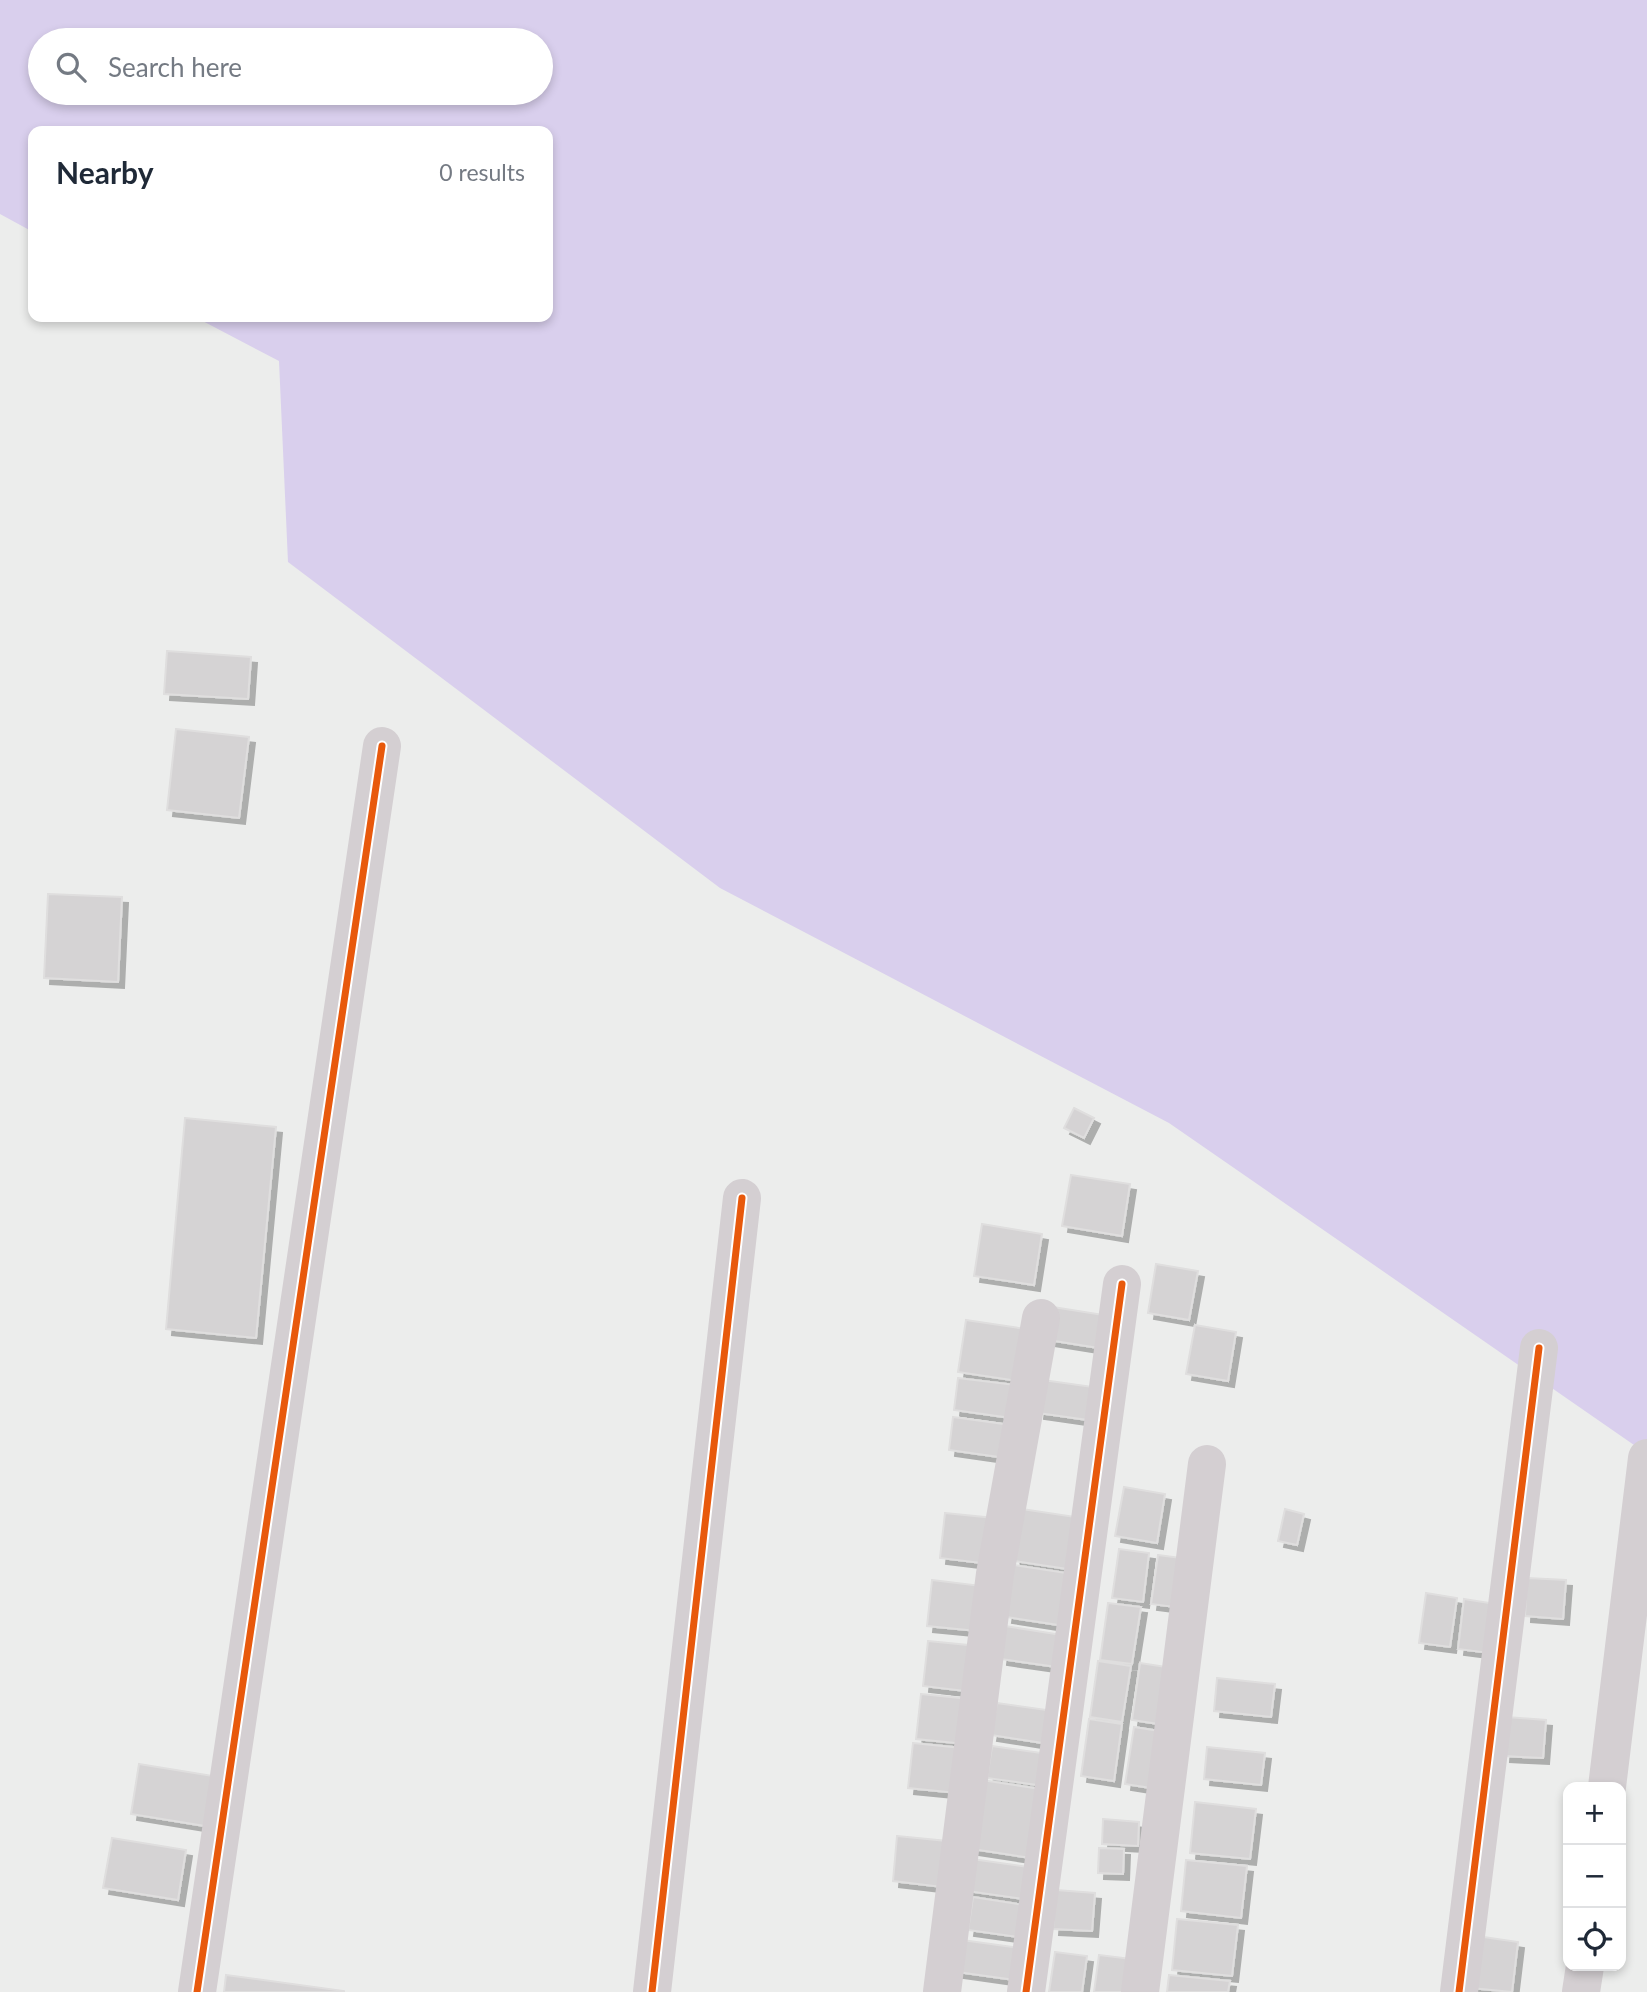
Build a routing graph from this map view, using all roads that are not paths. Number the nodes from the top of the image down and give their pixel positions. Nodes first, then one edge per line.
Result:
1 (382, 746) dead end
2 (742, 1198) dead end
3 (1122, 1284) dead end
4 (1041, 1318) dead end
5 (1539, 1348) dead end
6 (1647, 1458) edge
7 (1207, 1464) dead end
8 (1607, 1782) edge
9 (1584, 1971) edge
10 (197, 1992) edge
11 (652, 1992) edge
12 (942, 1992) edge
13 (1026, 1992) edge
14 (1140, 1992) edge
15 (1459, 1992) edge
16 (1581, 1992) edge

1 - 10 street
2 - 11 street
3 - 13 street
4 - 12 street
5 - 15 street
6 - 8 street
7 - 14 street
9 - 16 street

